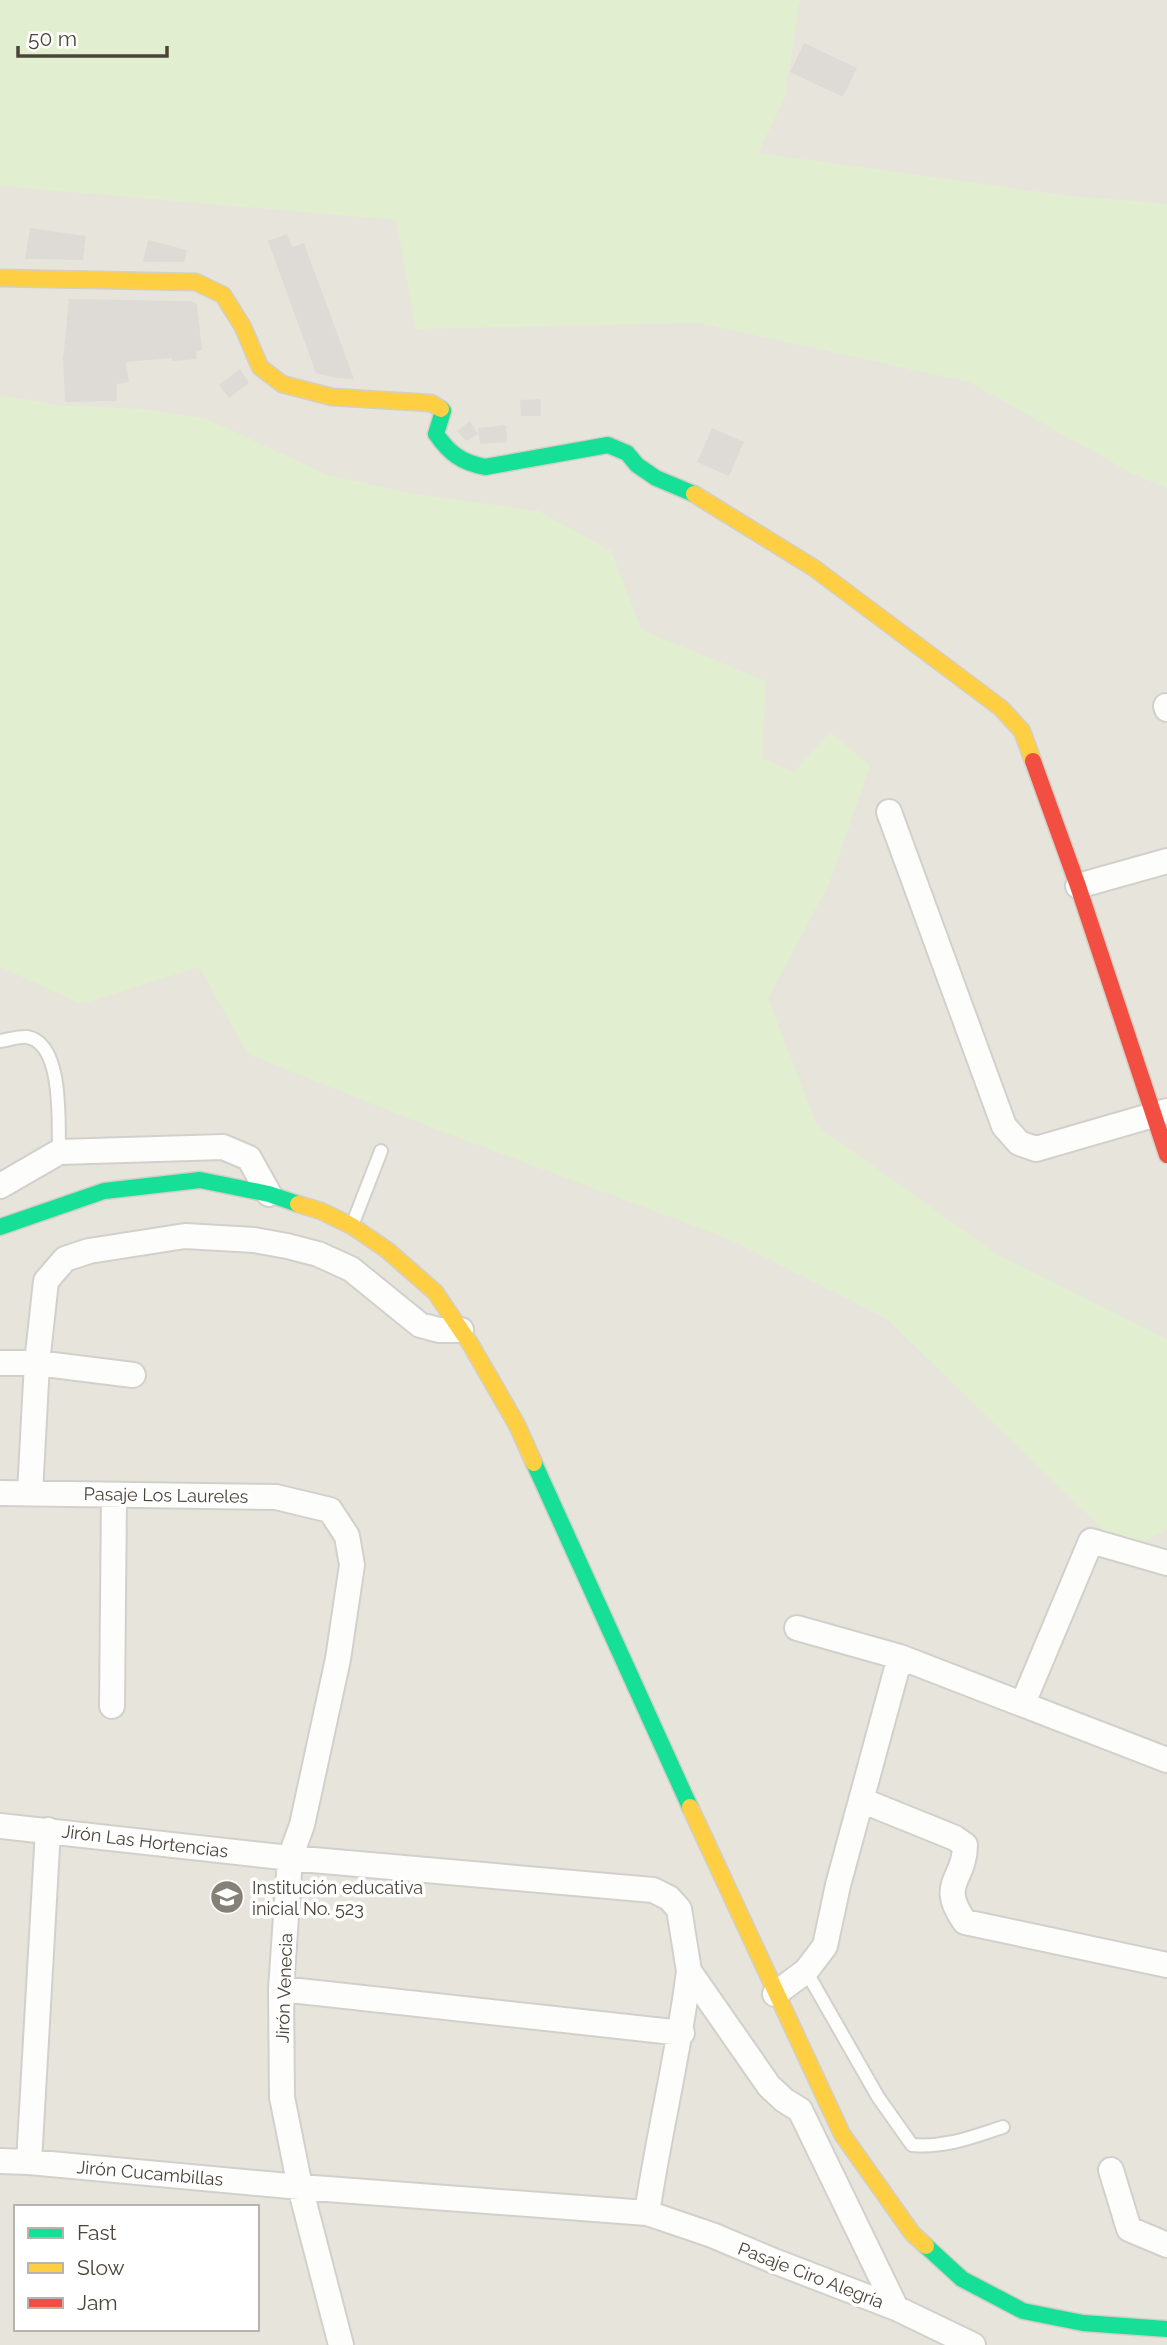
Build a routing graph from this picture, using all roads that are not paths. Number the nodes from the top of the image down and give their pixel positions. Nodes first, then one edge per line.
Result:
1 (0, 278) edge
2 (889, 812) dead end
3 (1167, 861) edge
4 (1078, 886) junction
5 (0, 1041) edge
6 (1160, 1113) edge
7 (381, 1151) dead end
8 (59, 1152) junction
9 (1167, 1154) edge
10 (0, 1186) edge
11 (269, 1194) junction
12 (352, 1226) junction
13 (0, 1227) edge
14 (461, 1330) junction
15 (0, 1363) edge
16 (37, 1363) junction
17 (133, 1375) dead end
18 (0, 1493) edge
19 (30, 1493) junction
20 (114, 1496) junction
21 (330, 1510) joint
22 (1167, 1563) edge
23 (797, 1628) dead end
24 (900, 1657) junction
25 (1023, 1703) junction
26 (112, 1706) dead end
27 (1167, 1760) edge
28 (861, 1800) junction
29 (0, 1826) edge
30 (48, 1830) junction
31 (290, 1858) junction
32 (1167, 1965) edge
33 (689, 1971) junction
34 (806, 1971) junction
35 (281, 1989) junction
36 (775, 1994) junction
37 (682, 2033) junction
38 (1003, 2127) dead end
39 (0, 2161) edge
40 (29, 2162) junction
41 (1111, 2170) dead end
42 (300, 2187) junction
43 (647, 2213) junction
44 (1167, 2245) edge
45 (896, 2308) junction
46 (1167, 2329) edge
47 (341, 2345) edge
48 (972, 2345) edge

1 - 4 main road
2 - 6 street
3 - 4 street
4 - 6 main road
5 - 8 lane
6 - 9 main road
7 - 12 lane
8 - 10 street
8 - 11 street
11 - 12 main road
11 - 13 main road
12 - 14 main road
14 - 16 street
14 - 36 main road
15 - 16 street
16 - 17 street
16 - 19 street
18 - 19 street, Pasaje Los Laureles
19 - 20 street, Pasaje Los Laureles
20 - 21 street, Pasaje Los Laureles
20 - 26 street
21 - 31 street, Jirón Venecia
22 - 25 street
23 - 24 street
24 - 25 street
24 - 28 street
25 - 27 street
28 - 32 street
28 - 34 street
29 - 30 street, Jirón Las Hortencias
30 - 31 street, Jirón Las Hortencias
30 - 40 street
31 - 33 street, Jirón Las Hortencias
31 - 35 street, Jirón Venecia
33 - 37 street
33 - 45 street
34 - 36 street
34 - 38 lane
35 - 37 street
35 - 42 street, Jirón Venecia
36 - 46 main road
37 - 43 street
39 - 40 street, Jirón Cucambillas
40 - 42 street, Jirón Cucambillas
41 - 44 street
42 - 43 street, Jirón Cucambillas
42 - 47 street, Jirón Venecia
43 - 45 street, Pasaje Ciro Alegría
45 - 48 street, Pasaje Ciro Alegría

